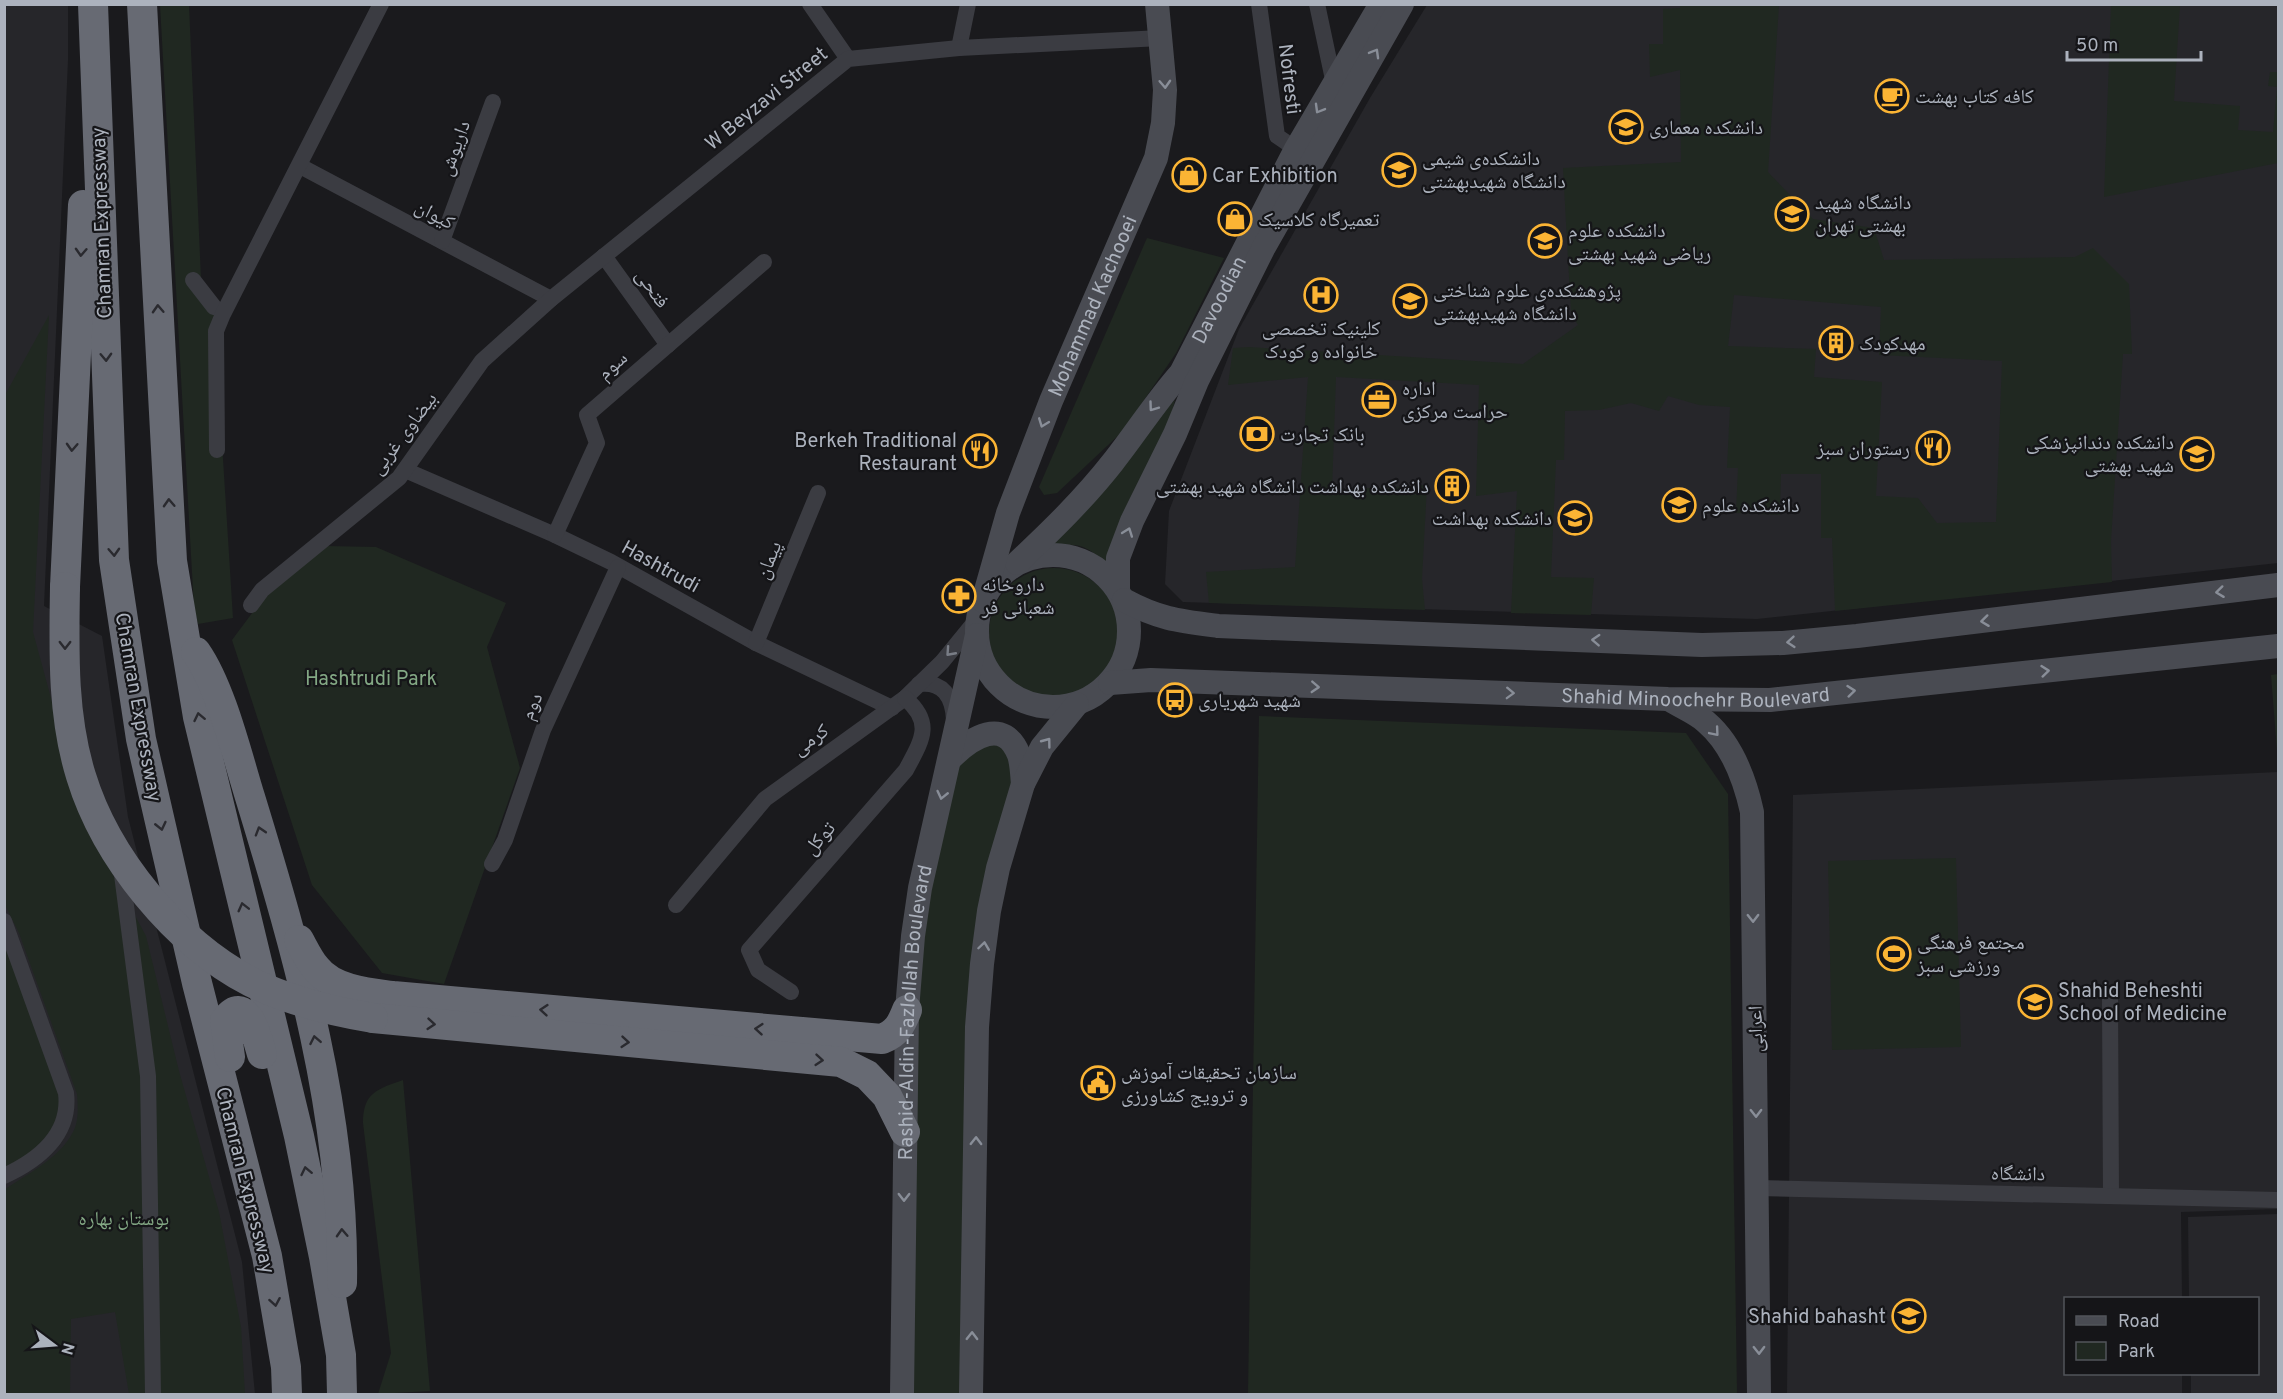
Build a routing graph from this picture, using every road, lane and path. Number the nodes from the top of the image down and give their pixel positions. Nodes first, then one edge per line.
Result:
1 (92, 4) edge
2 (142, 4) edge
3 (381, 4) edge
4 (810, 4) edge
5 (968, 4) edge
6 (1157, 4) edge
7 (1259, 4) edge
8 (1317, 4) edge
9 (1381, 4) edge
10 (1402, 4) edge
11 (1161, 38) junction
12 (959, 48) junction
13 (848, 60) junction
14 (1334, 84) junction
15 (493, 102) dead end
16 (1296, 149) junction
17 (300, 166) junction
18 (442, 241) junction
19 (604, 256) junction
20 (764, 262) dead end
21 (193, 280) dead end
22 (551, 299) junction
23 (219, 310) junction
24 (668, 345) junction
25 (1189, 377) junction
26 (217, 450) dead end
27 (405, 470) junction
28 (818, 493) dead end
29 (555, 536) junction
30 (1017, 563) junction
31 (618, 567) junction
32 (2278, 585) edge
33 (1121, 595) junction
34 (251, 605) dead end
35 (979, 618) junction
36 (183, 633) junction
37 (756, 644) junction
38 (2278, 646) edge
39 (1110, 683) junction
40 (919, 684) junction
41 (1668, 699) junction
42 (898, 703) junction
43 (1077, 705) junction
44 (953, 747) junction
45 (1023, 784) junction
46 (115, 819) dead end
47 (492, 864) dead end
48 (676, 905) dead end
49 (285, 916) junction
50 (4, 921) edge
51 (791, 992) dead end
52 (2110, 998) dead end
53 (907, 1010) junction
54 (904, 1132) junction
55 (299, 1136) junction
56 (241, 1158) junction
57 (4, 1176) edge
58 (1757, 1188) junction
59 (2111, 1196) junction
60 (2278, 1200) edge
61 (341, 1354) junction
62 (153, 1395) edge
63 (287, 1395) edge
64 (342, 1395) edge
65 (903, 1395) edge
66 (971, 1395) edge
67 (1759, 1395) edge

1 -> 54 highway, bridge
1 -> 56 highway, Chamran Expressway
36 -> 2 highway
3 - 17 street
4 - 13 street
5 - 12 street
6 - 11 main road, Mohammad Kachooei
7 - 16 street, Nofresti
8 - 14 street
9 - 14 main road, Davoodian
25 -> 10 main road, Davoodian
11 - 12 street, W Beyzavi Street
11 -> 35 main road, Mohammad Kachooei
12 - 13 street, W Beyzavi Street
13 - 19 street, W Beyzavi Street
14 -> 16 main road, Davoodian
15 - 18 street, داریوش
16 - 25 main road, Davoodian
17 - 18 street, کیوان
17 - 23 street
18 - 22 street, کیوان
19 - 22 street, W Beyzavi Street
19 - 24 street, فتحی
20 - 24 street, سوم
21 - 23 street
22 - 27 street, بیضاوی غربی
23 - 26 street
24 - 29 street, سوم
25 -> 30 main road, Davoodian
33 -> 25 main road, Davoodian
27 - 29 street, Hashtrudi
27 - 34 street, بیضاوی غربی
28 - 37 street, پیمان
29 - 31 street, Hashtrudi
30 - 33 main road
30 - 35 main road
31 - 37 street, Hashtrudi
31 - 47 street, دوم
32 -> 33 main road
33 - 39 main road
35 -> 40 street, کرمی
35 - 43 main road
35 - 44 main road, Rashid-Aldin-Fazlollah Boulevard
49 -> 36 highway
55 -> 36 highway
37 - 42 street, Hashtrudi
41 -> 38 main road, Shahid Minoochehr Boulevard
39 -> 41 main road, Shahid Minoochehr Boulevard
39 - 43 main road
40 - 42 street, کرمی
40 - 44 street
41 -> 58 main road, اعرابی
42 - 48 street, کرمی
42 - 51 street, توکل
45 -> 43 main road
44 - 45 main road
44 -> 53 main road, Rashid-Aldin-Fazlollah Boulevard
66 -> 45 main road
46 - 62 street
53 -> 49 highway
61 -> 49 highway
50 - 57 street
52 - 59 street
53 - 54 main road, Rashid-Aldin-Fazlollah Boulevard
54 -> 65 main road, Rashid-Aldin-Fazlollah Boulevard
55 - 56 highway
61 -> 55 highway
56 -> 63 highway, Chamran Expressway
58 - 59 street, دانشگاه
58 -> 67 main road, اعرابی
59 - 60 street, دانشگاه
61 - 64 highway

